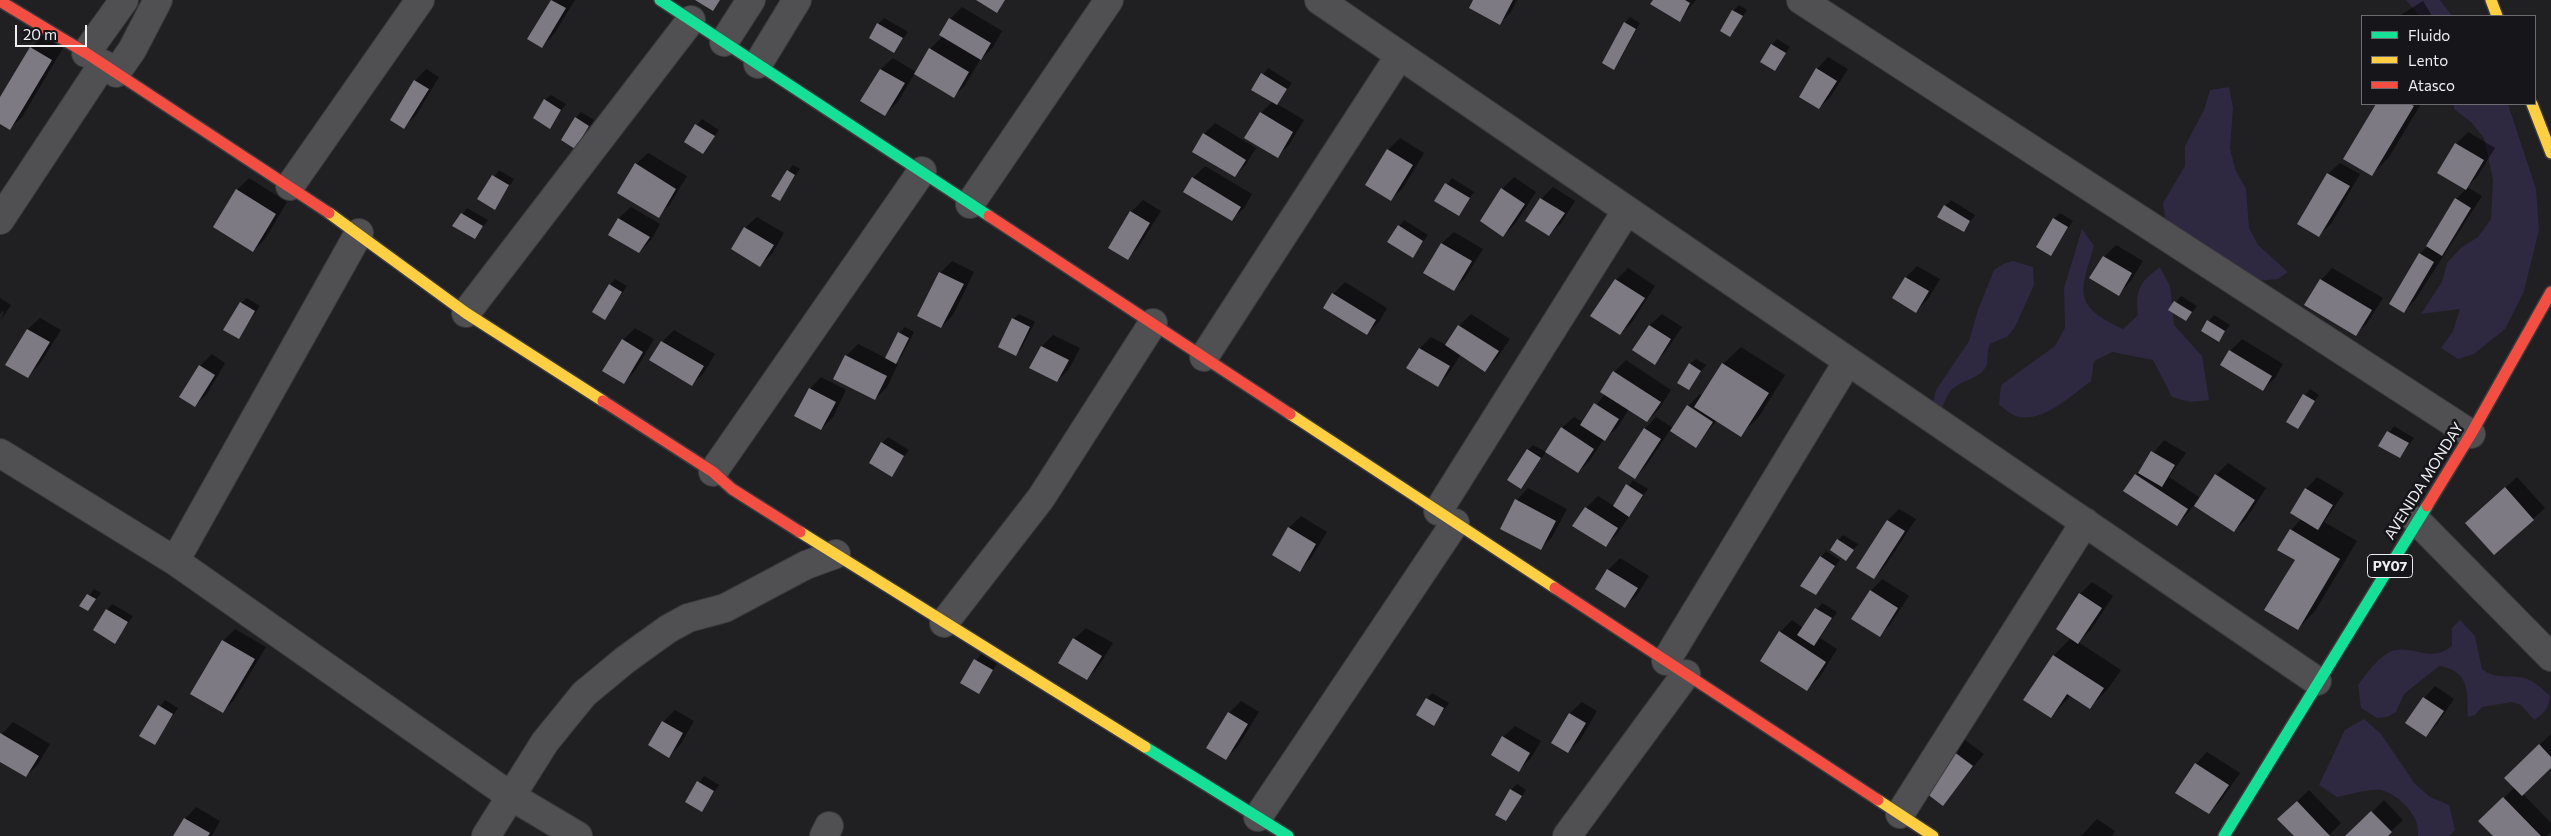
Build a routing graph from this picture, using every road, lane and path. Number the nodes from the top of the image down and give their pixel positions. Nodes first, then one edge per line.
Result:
1 (124, 0) edge
2 (158, 0) edge
3 (420, 0) edge
4 (660, 0) edge
5 (751, 0) edge
6 (797, 0) edge
7 (1109, 0) edge
8 (1319, 0) edge
9 (1800, 0) edge
10 (2491, 0) edge
11 (0, 1) edge
12 (2497, 15) edge
13 (691, 20) junction
14 (724, 42) junction
15 (1400, 55) junction
16 (102, 63) junction
17 (758, 64) junction
18 (2532, 105) edge
19 (2551, 153) edge
20 (922, 171) junction
21 (290, 186) junction
22 (970, 204) junction
23 (1627, 210) junction
24 (0, 220) edge
25 (359, 232) junction
26 (2551, 292) edge
27 (466, 313) junction
28 (1152, 323) junction
29 (1204, 357) junction
30 (1848, 361) junction
31 (2471, 434) junction
32 (0, 454) edge
33 (713, 472) junction
34 (1446, 517) junction
35 (2417, 521) junction
36 (2085, 522) junction
37 (836, 554) junction
38 (175, 561) junction
39 (944, 623) junction
40 (2551, 657) edge
41 (1676, 668) junction
42 (2317, 681) junction
43 (510, 795) junction
44 (1900, 814) junction
45 (1258, 818) junction
46 (486, 836) edge
47 (578, 836) edge
48 (1288, 836) edge
49 (1567, 836) edge
50 (1933, 836) edge
51 (2224, 836) edge

1 - 16 street
2 - 16 street
3 - 21 street
4 - 13 main road
5 - 14 street
6 - 17 street
7 - 22 street
8 - 15 street
9 - 31 street
10 - 12 main road
11 - 16 main road
13 - 14 main road
13 - 27 street
14 - 17 main road
15 - 23 street
15 - 29 street
16 - 21 main road
16 - 24 street
17 - 20 main road
18 - 19 main road
20 - 22 main road
20 - 33 street
21 - 25 main road
22 - 28 main road
23 - 30 street
23 - 34 street
25 - 27 main road
25 - 38 street
26 - 31 main road, AVENIDA MONDAY / PY07
27 - 33 main road
28 - 29 main road
28 - 39 street
29 - 34 main road
30 - 36 street
30 - 41 street
31 - 35 main road, AVENIDA MONDAY / PY07
32 - 38 street
33 - 37 main road
34 - 41 main road
34 - 45 street
35 - 40 street
35 - 42 main road, AVENIDA MONDAY / PY07
36 - 42 street
36 - 44 street
37 - 39 main road
37 - 43 street
38 - 43 street
39 - 45 main road
41 - 44 main road
41 - 49 street
42 - 51 main road, AVENIDA MONDAY / PY07
43 - 46 street
43 - 47 street
44 - 50 main road
45 - 48 main road

